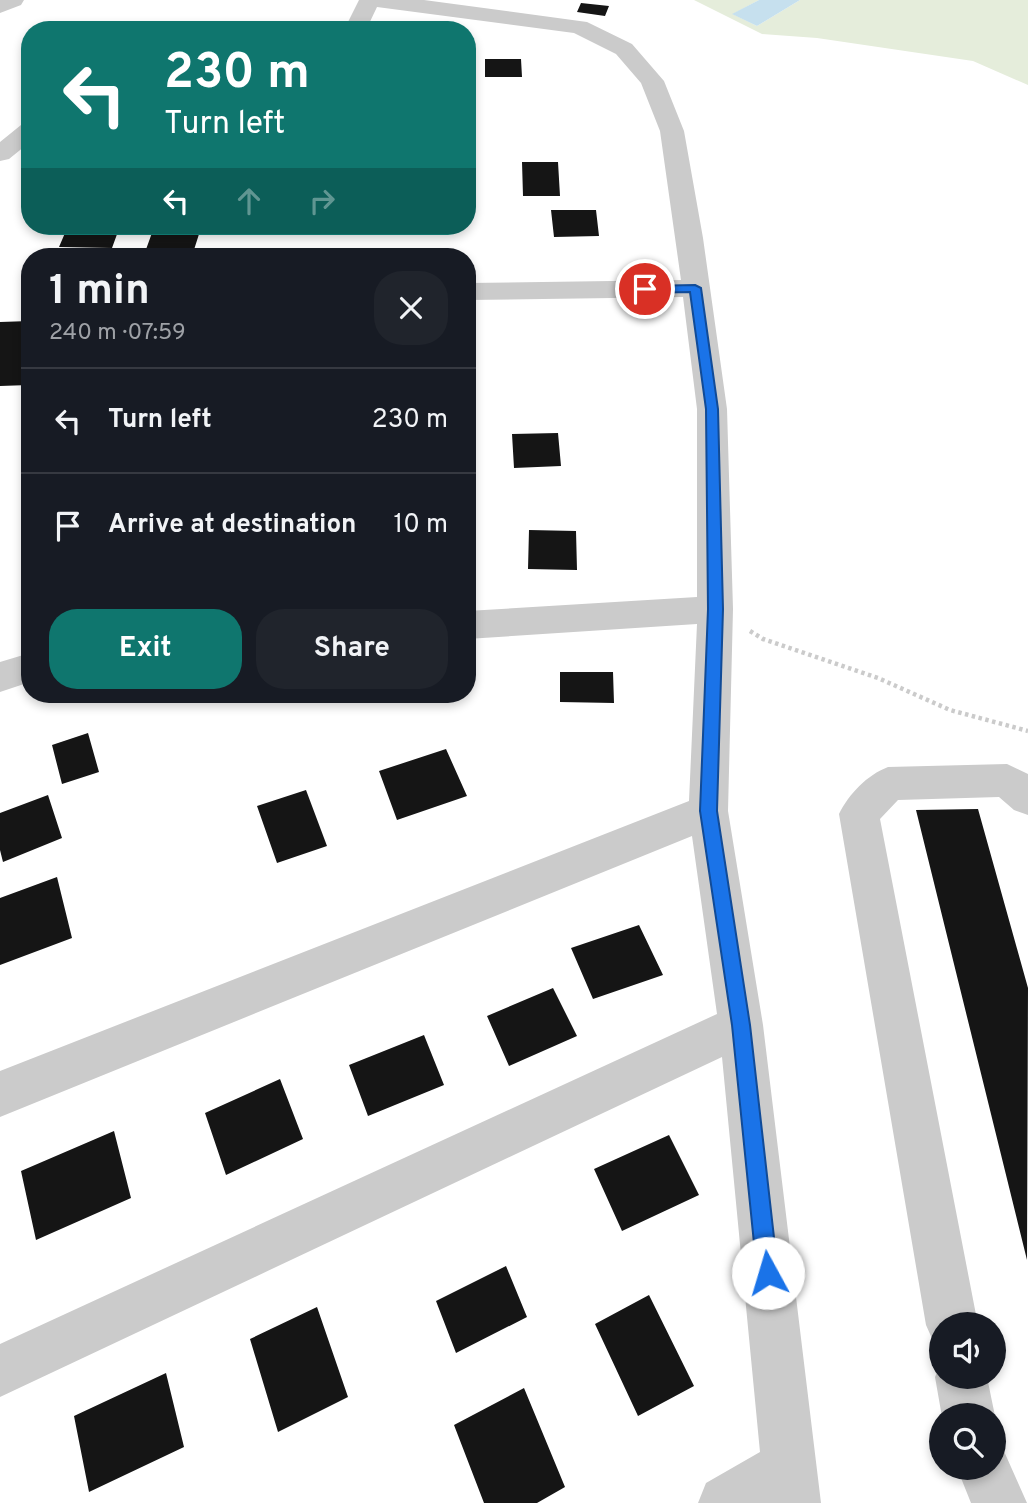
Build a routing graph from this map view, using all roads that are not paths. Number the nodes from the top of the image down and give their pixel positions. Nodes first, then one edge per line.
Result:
1 (373, 0) edge
2 (360, 21) edge
3 (547, 22) junction
4 (476, 32) edge
5 (21, 138) edge
6 (0, 155) edge
7 (21, 155) edge
8 (695, 288) junction
9 (476, 292) edge
10 (715, 609) junction
11 (476, 624) edge
12 (21, 670) edge
13 (0, 677) edge
14 (1028, 798) edge
15 (709, 811) junction
16 (741, 1025) junction
17 (0, 1094) edge
18 (950, 1312) edge
19 (0, 1371) edge
20 (989, 1480) edge
21 (791, 1485) edge
22 (726, 1503) edge
23 (999, 1503) edge

1 - 2 street
1 - 3 street
3 - 4 street
3 - 8 street
5 - 6 street
6 - 7 street
8 - 9 street
8 - 10 street
10 - 11 street
10 - 15 street
12 - 13 street
14 - 18 street
15 - 16 street
15 - 17 street
16 - 19 street
16 - 21 street
20 - 23 street
21 - 22 street

